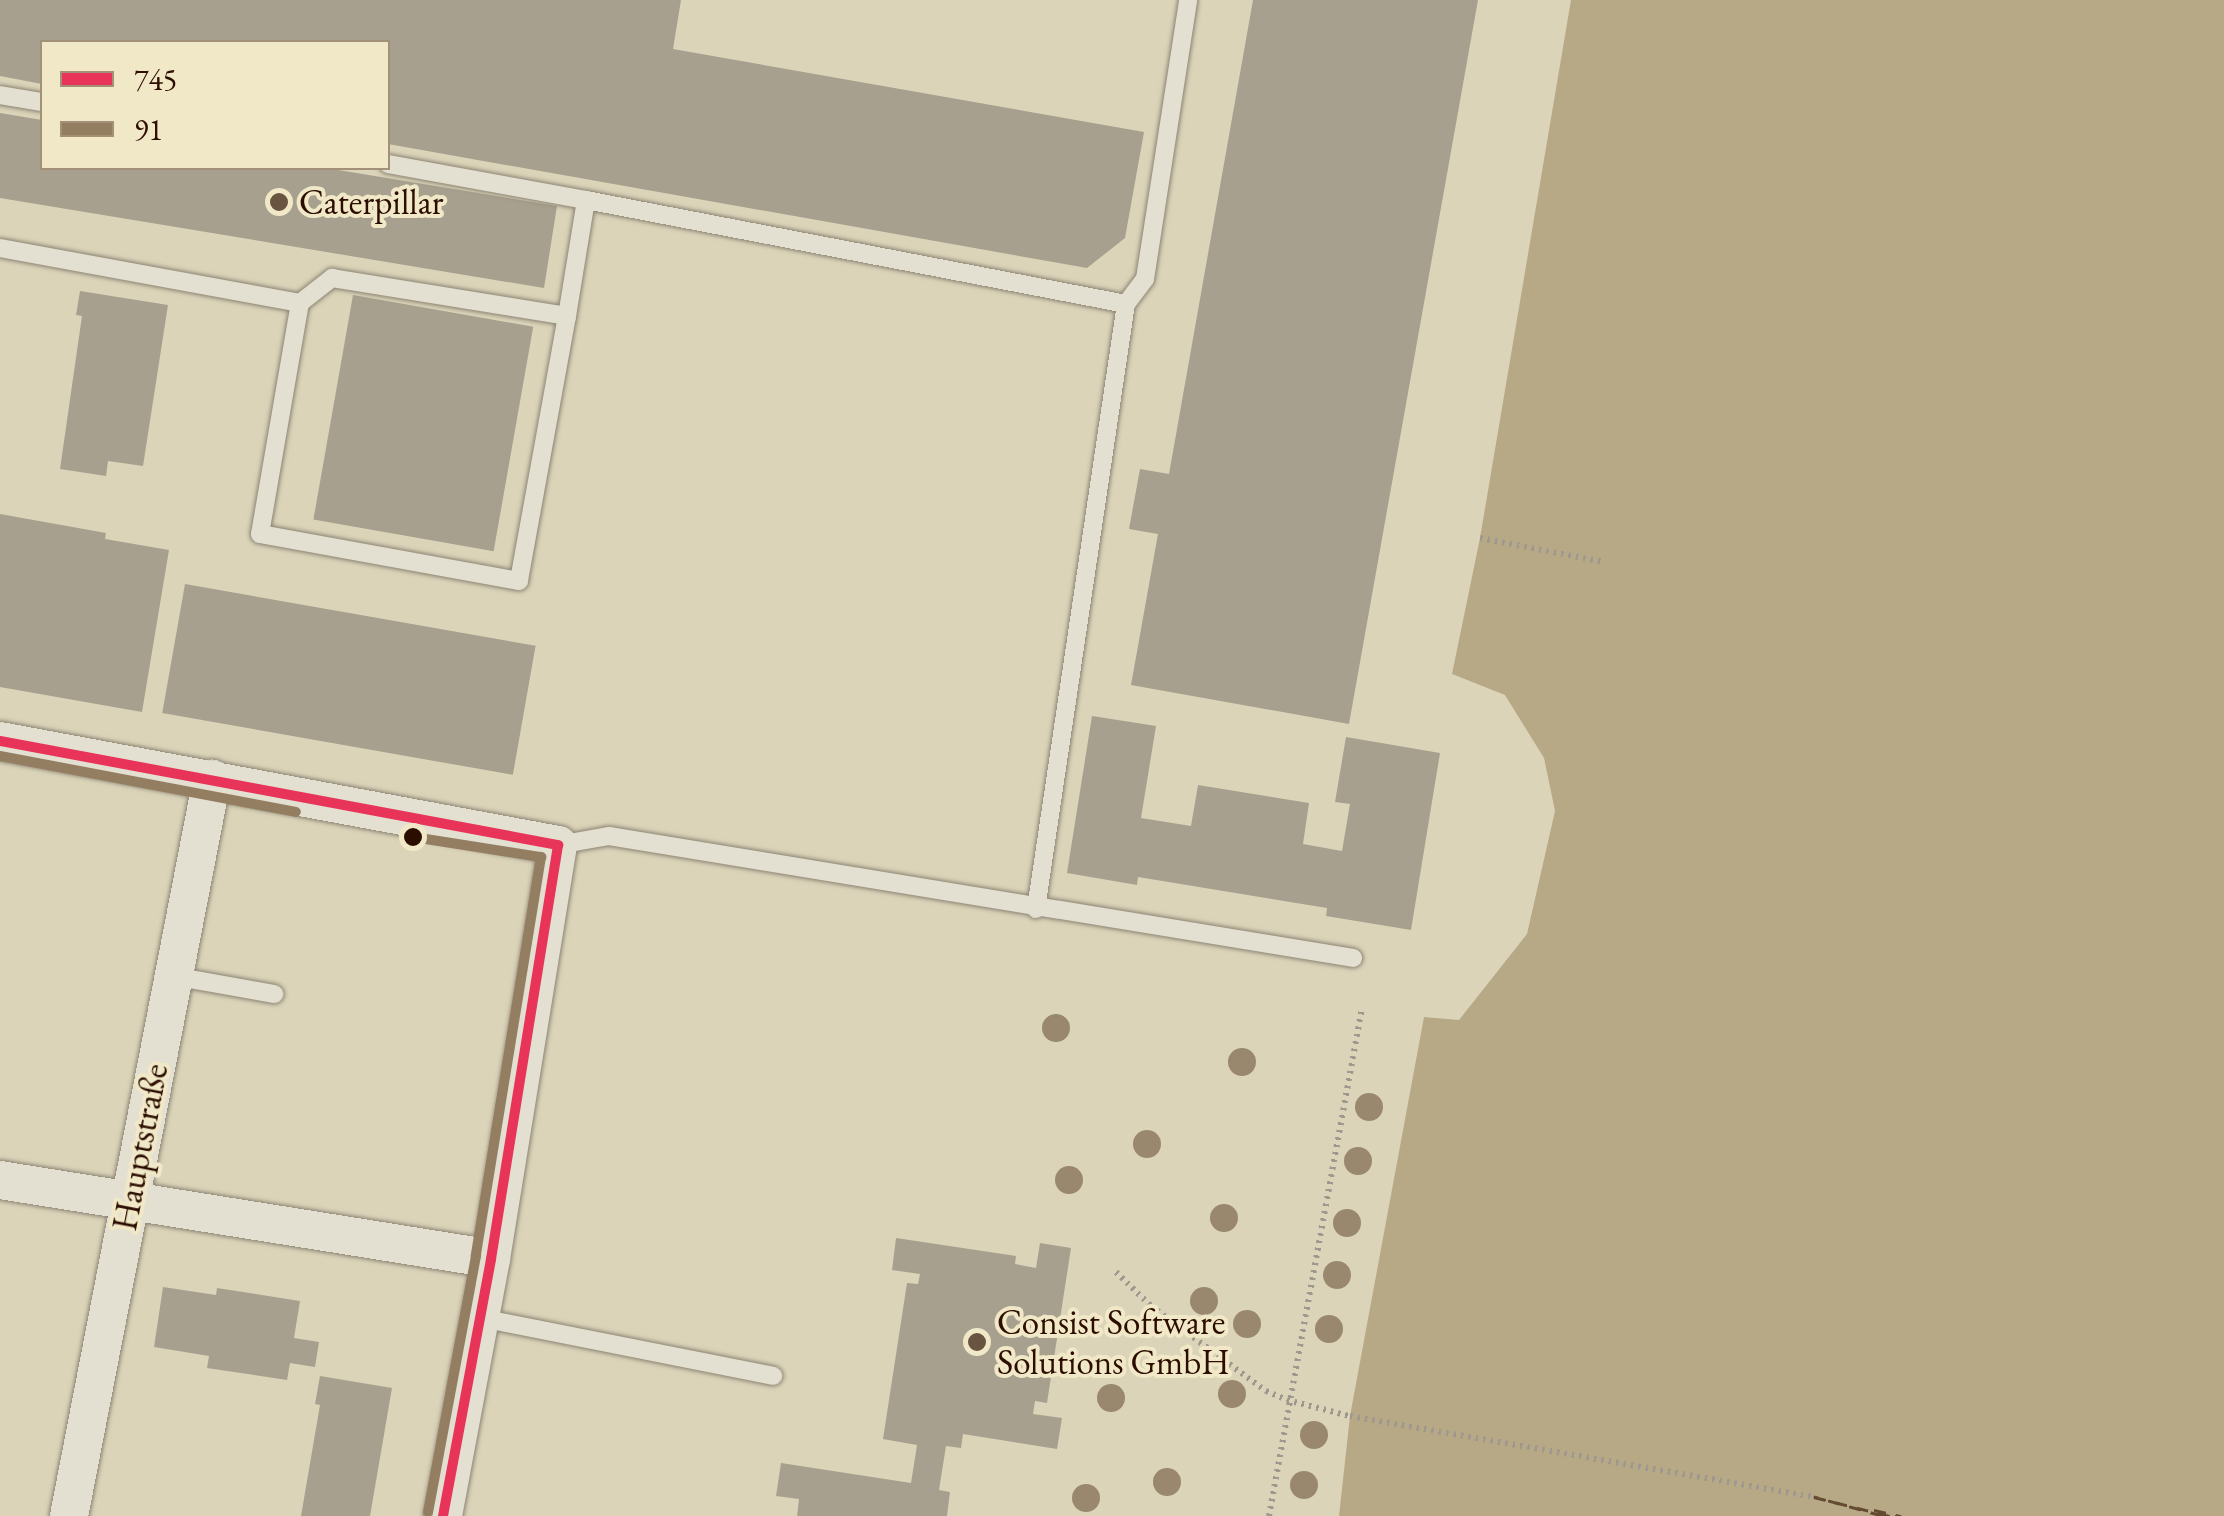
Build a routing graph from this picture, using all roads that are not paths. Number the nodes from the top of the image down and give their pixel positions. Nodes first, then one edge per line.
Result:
1 (1188, 0) edge
2 (0, 95) edge
3 (40, 102) edge
4 (390, 164) edge
5 (586, 200) junction
6 (0, 248) edge
7 (300, 304) junction
8 (1126, 304) junction
9 (567, 316) junction
10 (0, 741) edge
11 (212, 778) junction
12 (558, 845) junction
13 (1036, 909) junction
14 (1353, 958) dead end
15 (173, 976) junction
16 (274, 994) dead end
17 (0, 1180) edge
18 (129, 1203) junction
19 (491, 1259) junction
20 (481, 1318) junction
21 (773, 1376) dead end
22 (69, 1516) edge
23 (443, 1516) edge

1 - 8 lane
2 - 3 lane
4 - 5 lane
5 - 8 lane
5 - 9 lane
6 - 7 lane
7 - 9 lane
7 - 9 lane
8 - 13 lane
10 - 11 street
11 - 12 street
11 - 15 street, Hauptstraße
12 - 13 lane
12 - 19 street
13 - 14 lane
15 - 16 lane
15 - 18 street, Hauptstraße
17 - 18 street
18 - 19 street
18 - 22 street, Hauptstraße
19 - 20 street
20 - 21 lane
20 - 23 street

